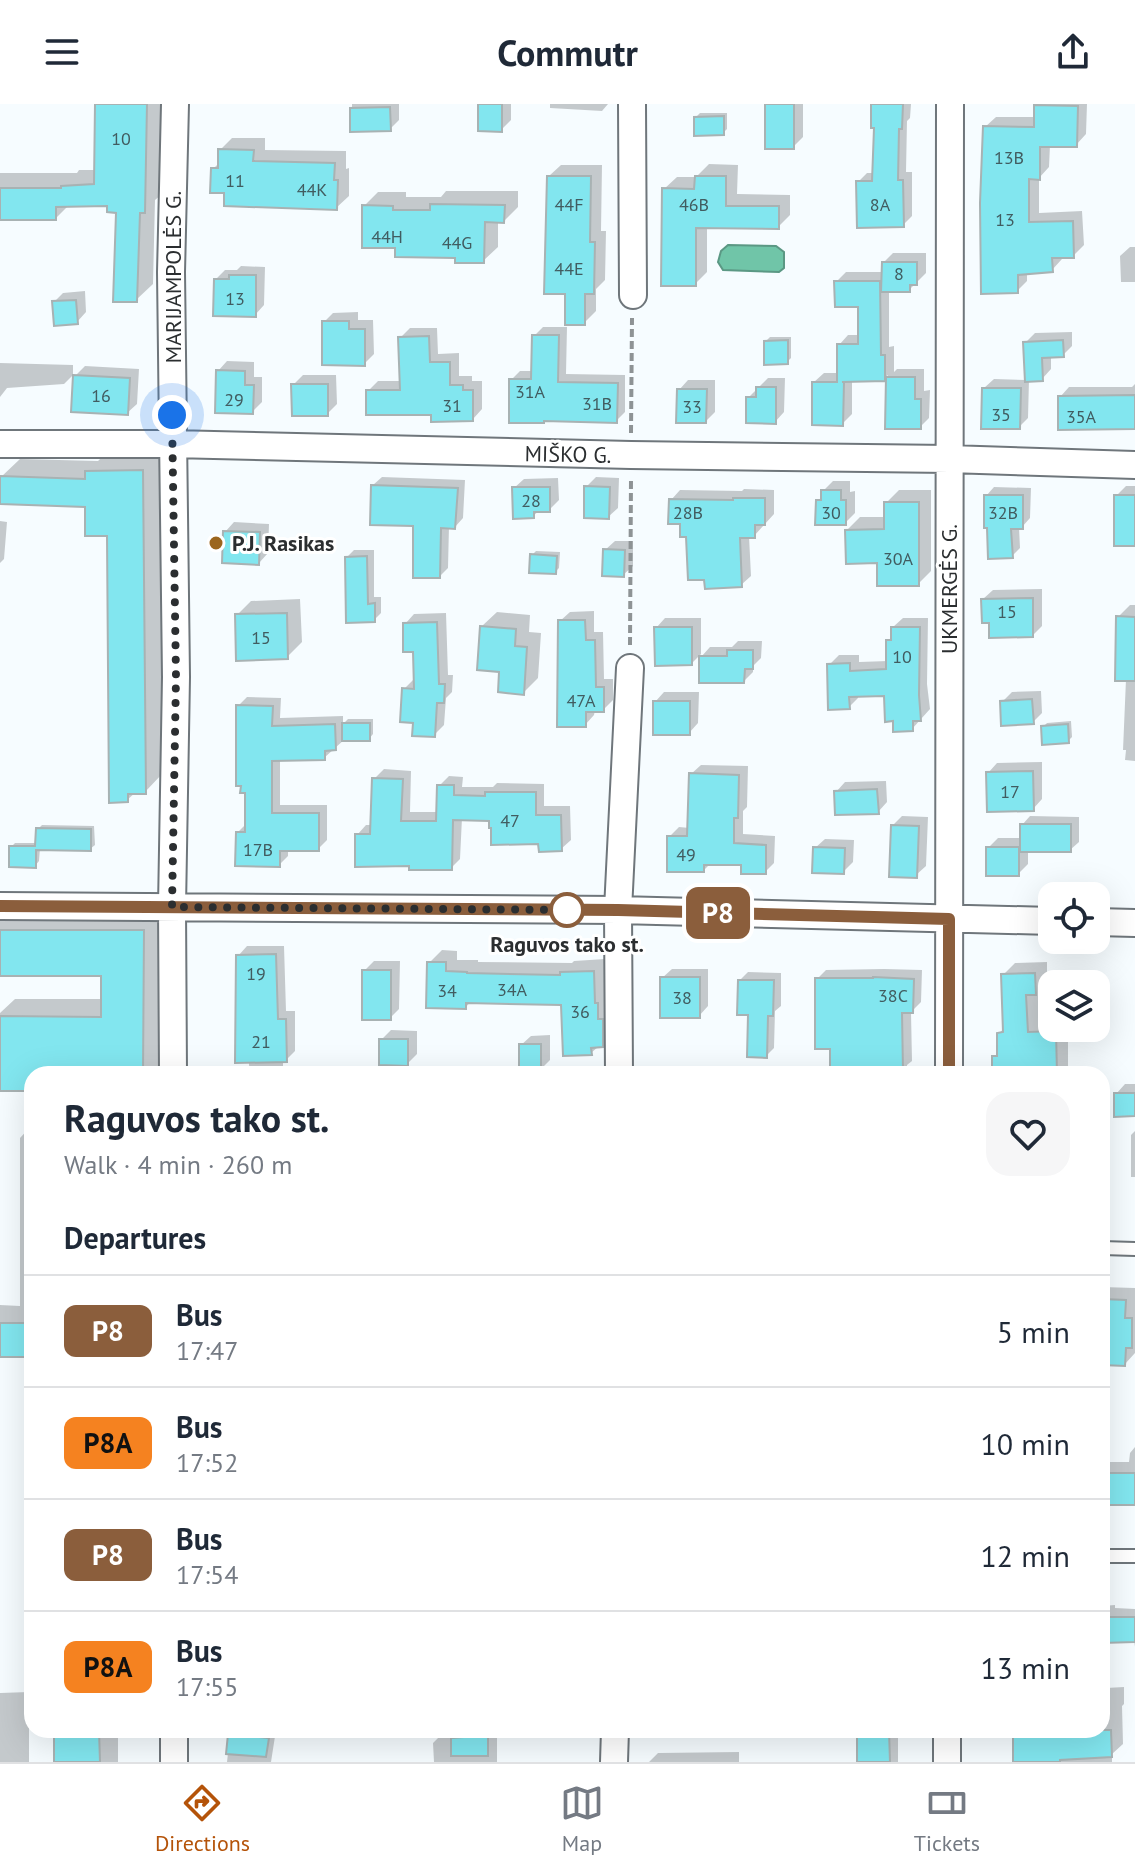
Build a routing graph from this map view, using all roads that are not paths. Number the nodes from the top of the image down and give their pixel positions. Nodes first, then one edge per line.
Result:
1 (175, 104) edge
2 (632, 104) edge
3 (950, 104) edge
4 (633, 295) dead end
5 (0, 444) edge
6 (172, 444) junction
7 (949, 459) junction
8 (1135, 465) edge
9 (630, 668) dead end
10 (0, 906) edge
11 (172, 907) junction
12 (618, 910) junction
13 (949, 919) junction
14 (1038, 921) edge
15 (1110, 922) edge
16 (1135, 923) edge
17 (173, 1066) edge
18 (619, 1066) edge
19 (949, 1066) edge
20 (1110, 1248) edge
21 (1135, 1249) edge
22 (1110, 1556) edge
23 (1135, 1556) edge
24 (174, 1738) edge
25 (615, 1738) edge
26 (947, 1738) edge
27 (174, 1762) edge
28 (614, 1762) edge
29 (947, 1762) edge

1 - 6 street, MARIJAMPOLĖS G.
2 - 4 street
3 - 7 street, UKMERGĖS G.
5 - 6 street, MIŠKO G.
6 - 7 street, MIŠKO G.
6 - 11 street, MARIJAMPOLĖS G.
7 - 8 street, MIŠKO G.
7 - 13 street, UKMERGĖS G.
9 - 12 street
10 - 11 street
11 - 12 street
11 - 17 street, MARIJAMPOLĖS G.
12 - 13 street
12 - 18 street
13 - 14 street
13 - 19 street, UKMERGĖS G.
15 - 16 street
20 - 21 lane
22 - 23 lane
24 - 27 street
25 - 28 street
26 - 29 street

